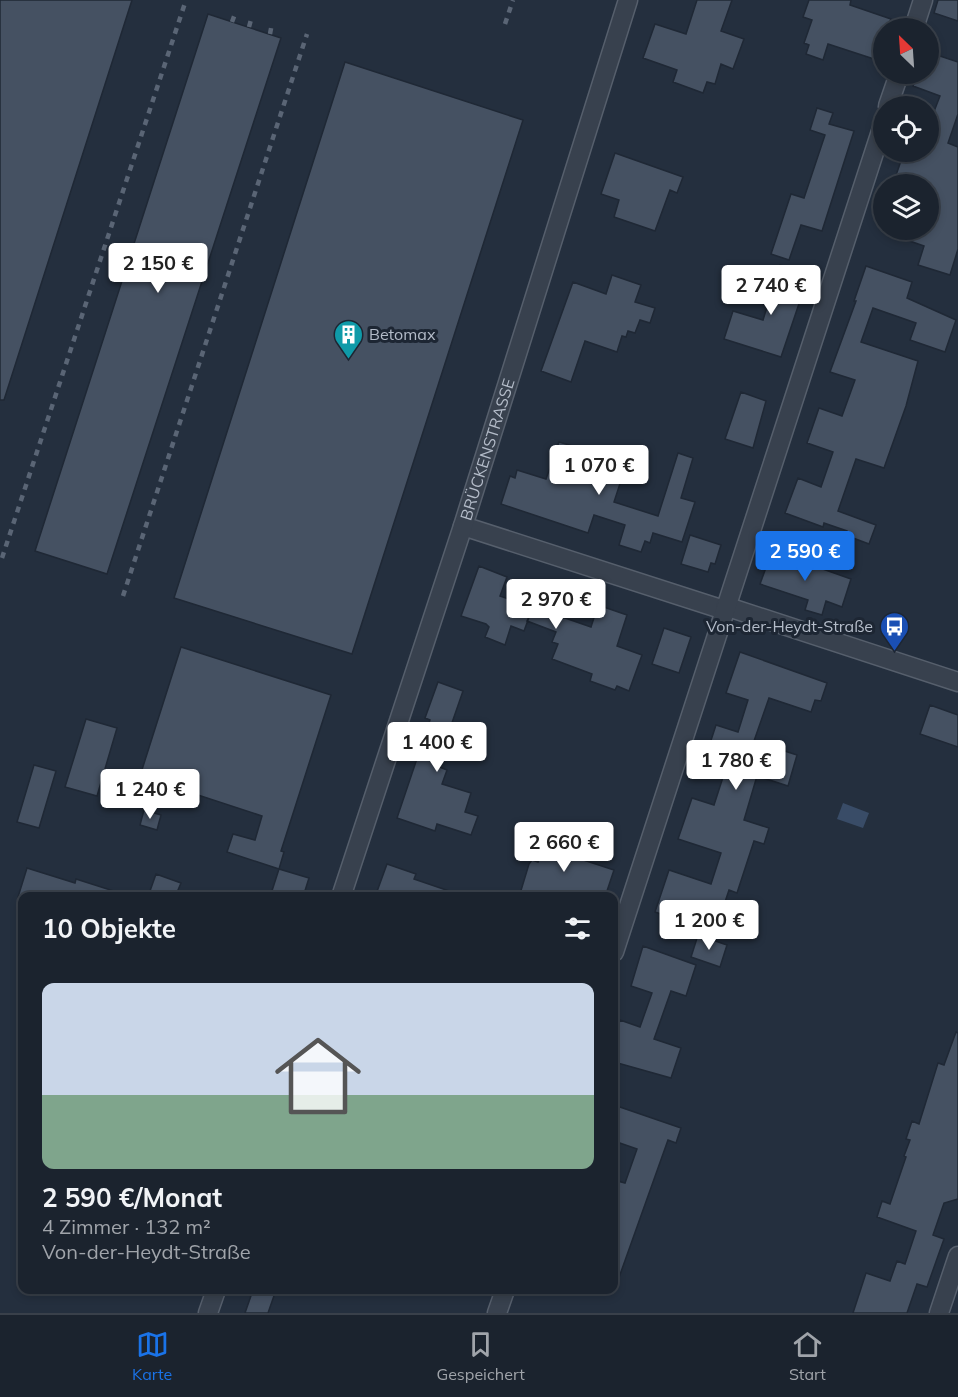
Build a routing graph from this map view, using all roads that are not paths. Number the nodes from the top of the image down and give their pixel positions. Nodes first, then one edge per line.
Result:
1 (628, 0) edge
2 (923, 0) edge
3 (917, 18) edge
4 (873, 155) edge
5 (463, 526) junction
6 (724, 608) junction
7 (958, 682) edge
8 (342, 892) edge
9 (618, 939) edge
10 (958, 1256) edge
11 (215, 1294) edge
12 (504, 1294) edge
13 (208, 1313) edge
14 (498, 1313) edge
15 (939, 1313) edge

1 - 5 street, BRÜCKENSTRASSE
2 - 3 street
4 - 6 street
5 - 6 street
5 - 8 street, BRÜCKENSTRASSE
6 - 7 street
6 - 9 street
10 - 15 street
11 - 13 street
12 - 14 street

